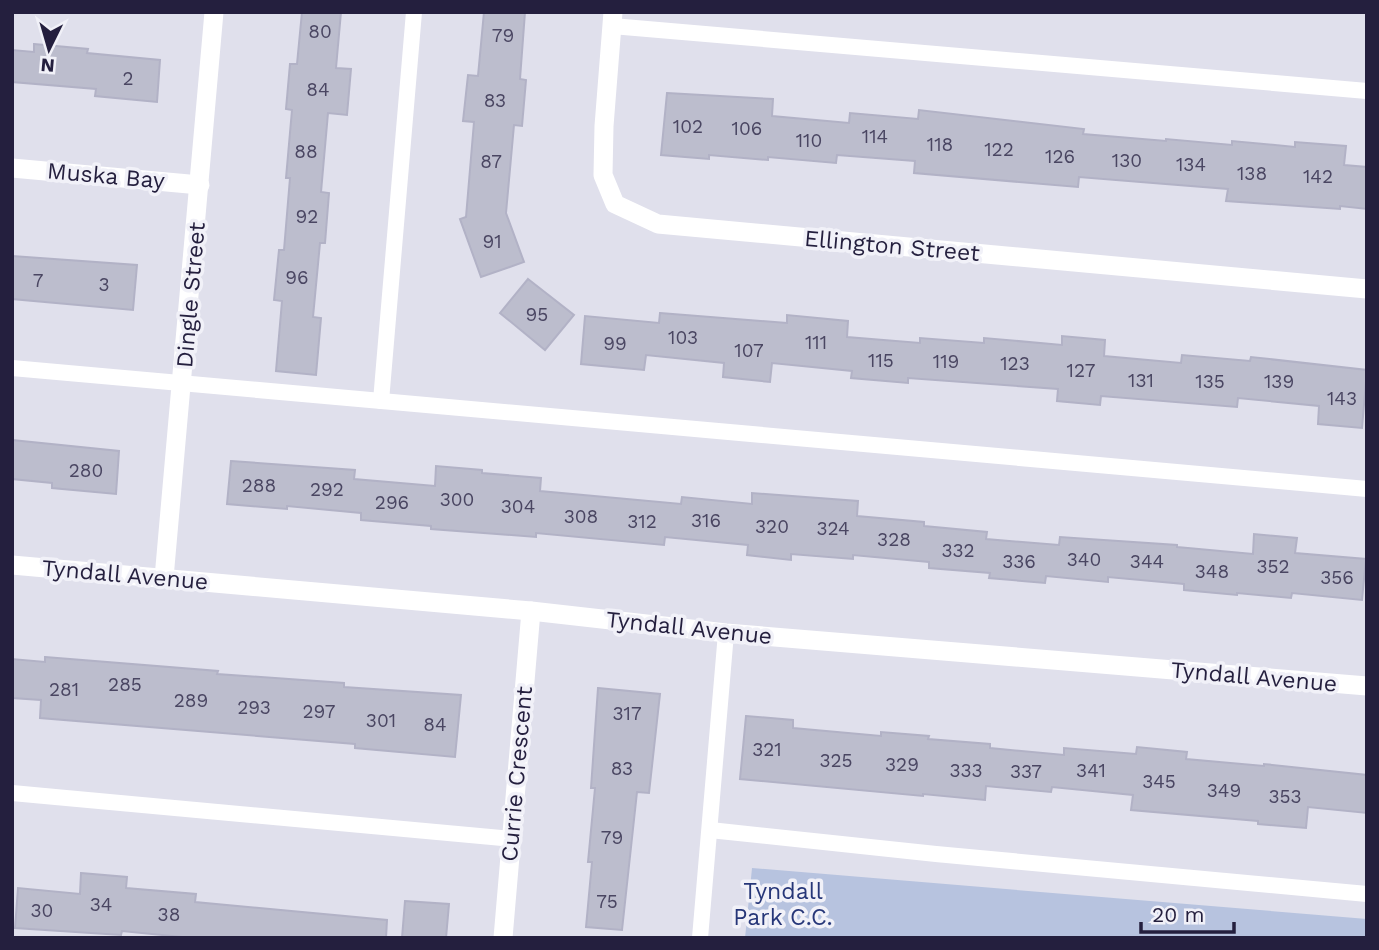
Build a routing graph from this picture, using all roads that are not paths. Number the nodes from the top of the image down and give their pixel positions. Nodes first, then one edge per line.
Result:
1 (214, 12) edge
2 (414, 12) edge
3 (612, 19) edge
4 (1367, 92) edge
5 (12, 168) edge
6 (200, 185) junction
7 (1367, 289) edge
8 (12, 368) edge
9 (183, 382) junction
10 (381, 401) junction
11 (1367, 489) edge
12 (12, 565) edge
13 (164, 578) junction
14 (531, 611) junction
15 (726, 633) junction
16 (1367, 686) edge
17 (12, 793) edge
18 (710, 831) junction
19 (512, 839) junction
20 (1367, 894) edge
21 (503, 938) edge
22 (701, 938) edge

1 - 6 street, Dingle Street
2 - 10 lane
3 - 4 lane
3 - 7 street, Ellington Street
5 - 6 street, Muska Bay
6 - 9 street, Dingle Street
8 - 9 lane
9 - 10 lane
9 - 13 street, Dingle Street
10 - 11 lane
12 - 13 street, Tyndall Avenue
13 - 14 street, Tyndall Avenue
14 - 15 street, Tyndall Avenue
14 - 19 street, Currie Crescent
15 - 16 street, Tyndall Avenue
15 - 18 lane
17 - 19 lane
18 - 20 lane
18 - 22 lane
19 - 21 street, Currie Crescent

